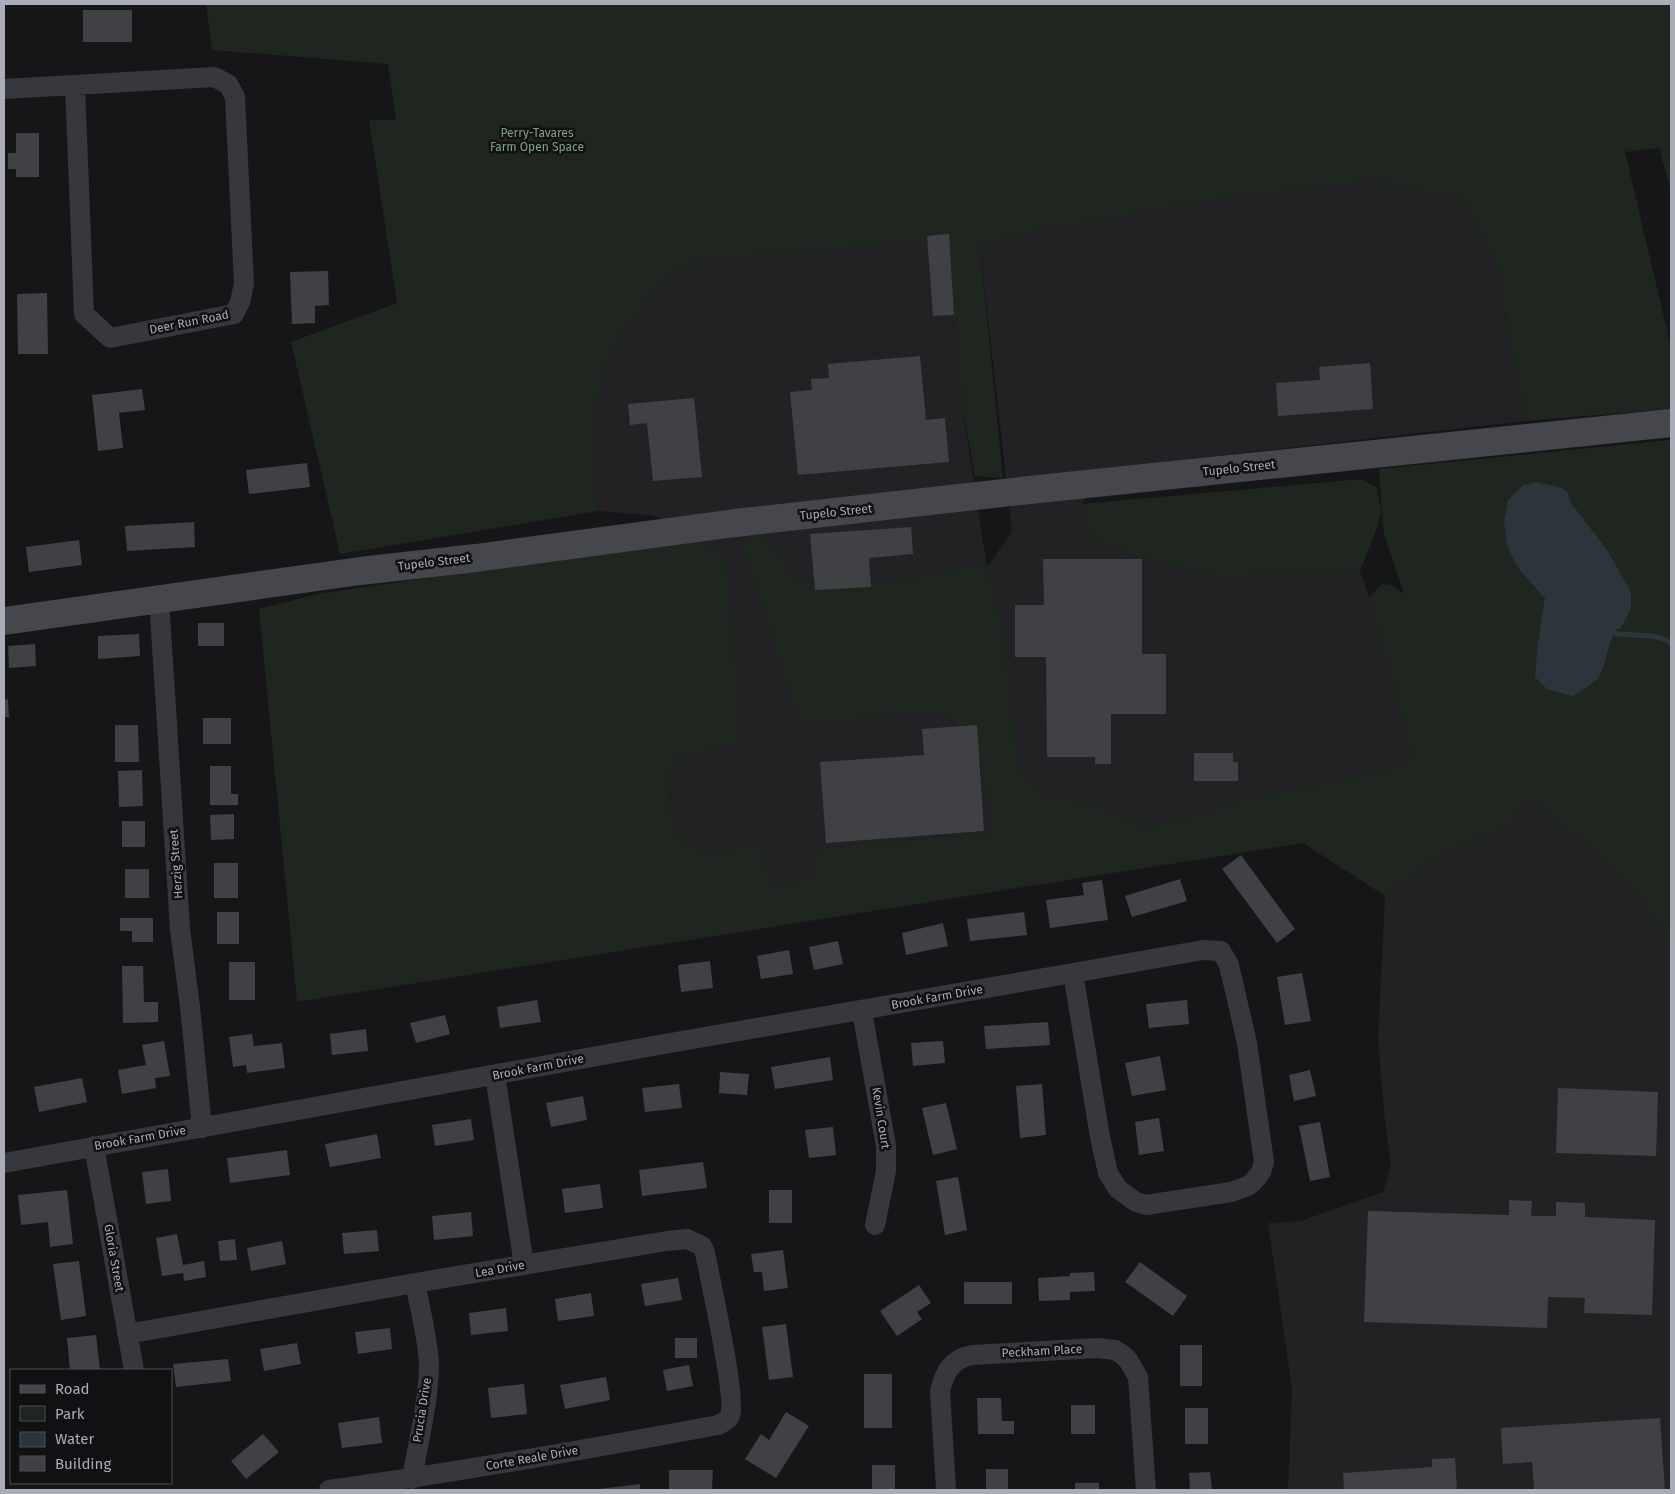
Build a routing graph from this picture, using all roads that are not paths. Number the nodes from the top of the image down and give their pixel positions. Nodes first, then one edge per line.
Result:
1 (75, 86) junction
2 (4, 89) edge
3 (1671, 422) edge
4 (159, 599) junction
5 (4, 622) edge
6 (1073, 973) junction
7 (862, 1010) junction
8 (495, 1075) junction
9 (202, 1128) junction
10 (94, 1146) junction
11 (4, 1163) edge
12 (875, 1225) dead end
13 (524, 1264) junction
14 (415, 1283) junction
15 (127, 1334) junction
16 (134, 1369) edge
17 (730, 1415) joint
18 (412, 1479) junction
19 (329, 1490) edge
20 (946, 1490) edge
21 (1146, 1490) edge

1 - 1 street, Deer Run Road
1 - 2 street, Deer Run Road
3 - 4 main road, Tupelo Street
4 - 5 main road, Tupelo Street
4 - 9 street, Herzig Street
6 - 6 street, Brook Farm Drive
6 - 7 street, Brook Farm Drive
7 - 8 street, Brook Farm Drive
7 - 12 street, Kevin Court
8 - 9 street, Brook Farm Drive
8 - 13 street
9 - 10 street, Brook Farm Drive
10 - 11 street, Brook Farm Drive
10 - 15 street, Gloria Street
13 - 14 street, Lea Drive
13 - 17 street, Lea Drive
14 - 15 street, Lea Drive
14 - 18 street, Prucia Drive
15 - 16 street, Gloria Street
17 - 18 street, Corte Reale Drive
18 - 19 street, Corte Reale Drive
20 - 21 street, Peckham Place

